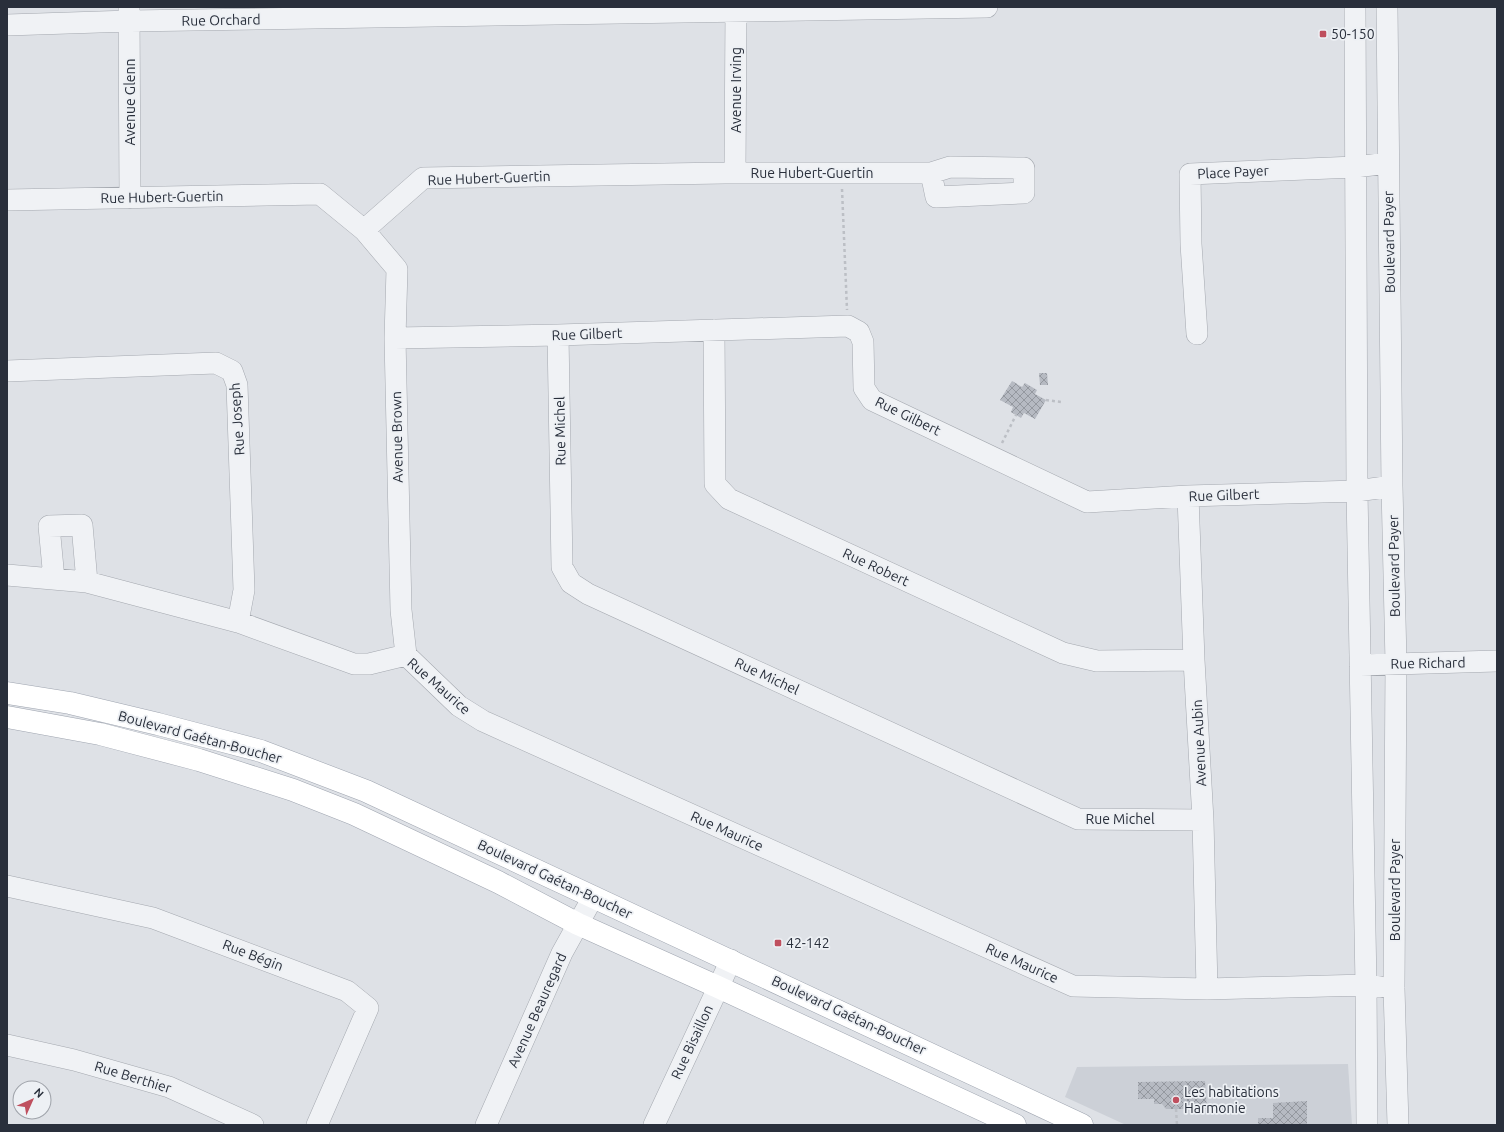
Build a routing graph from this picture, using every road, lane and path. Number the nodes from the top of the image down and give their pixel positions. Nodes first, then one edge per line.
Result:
1 (987, 7) edge
2 (1354, 7) edge
3 (1386, 7) edge
4 (736, 9) edge
5 (130, 14) edge
6 (7, 25) edge
7 (1388, 163) junction
8 (1355, 167) junction
9 (735, 173) junction
10 (841, 173) junction
11 (931, 173) dead end
12 (130, 198) junction
13 (7, 200) edge
14 (364, 230) junction
15 (848, 326) junction
16 (714, 330) junction
17 (1197, 334) dead end
18 (558, 336) junction
19 (395, 338) junction
20 (7, 371) edge
21 (1046, 400) dead end
22 (1061, 402) dead end
23 (1016, 415) dead end
24 (994, 458) junction
25 (1392, 486) junction
26 (1357, 491) junction
27 (1188, 496) junction
28 (7, 575) edge
29 (54, 578) junction
30 (87, 582) junction
31 (238, 622) junction
32 (406, 655) junction
33 (1194, 660) junction
34 (1497, 661) edge
35 (1396, 663) junction
36 (1360, 665) junction
37 (7, 693) edge
38 (7, 717) edge
39 (1203, 820) junction
40 (7, 886) edge
41 (593, 897) junction
42 (578, 924) junction
43 (731, 960) junction
44 (1366, 985) junction
45 (718, 987) junction
46 (1394, 988) junction
47 (1207, 989) junction
48 (7, 1045) edge
49 (1176, 1109) dead end
50 (253, 1125) edge
51 (317, 1125) edge
52 (486, 1125) edge
53 (654, 1125) edge
54 (1015, 1125) edge
55 (1082, 1125) edge
56 (1177, 1125) edge
57 (1367, 1125) edge
58 (1398, 1125) edge

1 - 4 street, Rue Orchard
2 - 8 street
3 - 7 street, Boulevard Payer
4 - 5 street, Rue Orchard
4 - 9 street, Avenue Irving
5 - 6 street, Rue Orchard
5 - 12 street, Avenue Glenn
7 - 8 street, Place Payer
7 - 25 street, Boulevard Payer
8 - 17 street, Place Payer
8 - 26 street
9 - 10 street, Rue Hubert-Guertin
9 - 14 street, Rue Hubert-Guertin
10 - 11 street, Rue Hubert-Guertin
10 - 15 path
12 - 13 street, Rue Hubert-Guertin
12 - 14 street, Rue Hubert-Guertin
14 - 19 street, Avenue Brown
15 - 16 street, Rue Gilbert
15 - 24 street, Rue Gilbert
16 - 18 street, Rue Gilbert
16 - 33 street, Rue Robert
18 - 19 street, Rue Gilbert
18 - 39 street, Rue Michel
19 - 32 street, Avenue Brown
20 - 31 street, Rue Joseph
21 - 22 path
23 - 24 path
24 - 27 street, Rue Gilbert
25 - 26 street, Rue Gilbert
25 - 35 street, Boulevard Payer
26 - 27 street, Rue Gilbert
26 - 36 street
27 - 33 street, Avenue Aubin
28 - 29 street, Rue Maurice
29 - 30 street, Rue Maurice
29 - 30 street
30 - 31 street, Rue Maurice
31 - 32 street, Rue Maurice
32 - 47 street, Rue Maurice
33 - 39 street, Avenue Aubin
34 - 35 street, Rue Richard
35 - 36 street, Rue Richard
35 - 46 street, Boulevard Payer
36 - 44 street
37 - 41 main road, Boulevard Gaétan-Boucher
38 - 42 main road, Boulevard Gaétan-Boucher
39 - 47 street, Avenue Aubin
40 - 51 street, Rue Bégin
41 - 42 street, Avenue Beauregard
41 - 43 main road, Boulevard Gaétan-Boucher
42 - 45 main road, Boulevard Gaétan-Boucher
42 - 52 street, Avenue Beauregard
43 - 45 street, Rue Bisaillon
43 - 55 main road, Boulevard Gaétan-Boucher
44 - 46 street, Rue Maurice
44 - 47 street, Rue Maurice
44 - 57 street
45 - 53 street, Rue Bisaillon
45 - 54 main road, Boulevard Gaétan-Boucher
46 - 58 street, Boulevard Payer
48 - 50 street, Rue Berthier
49 - 56 path

